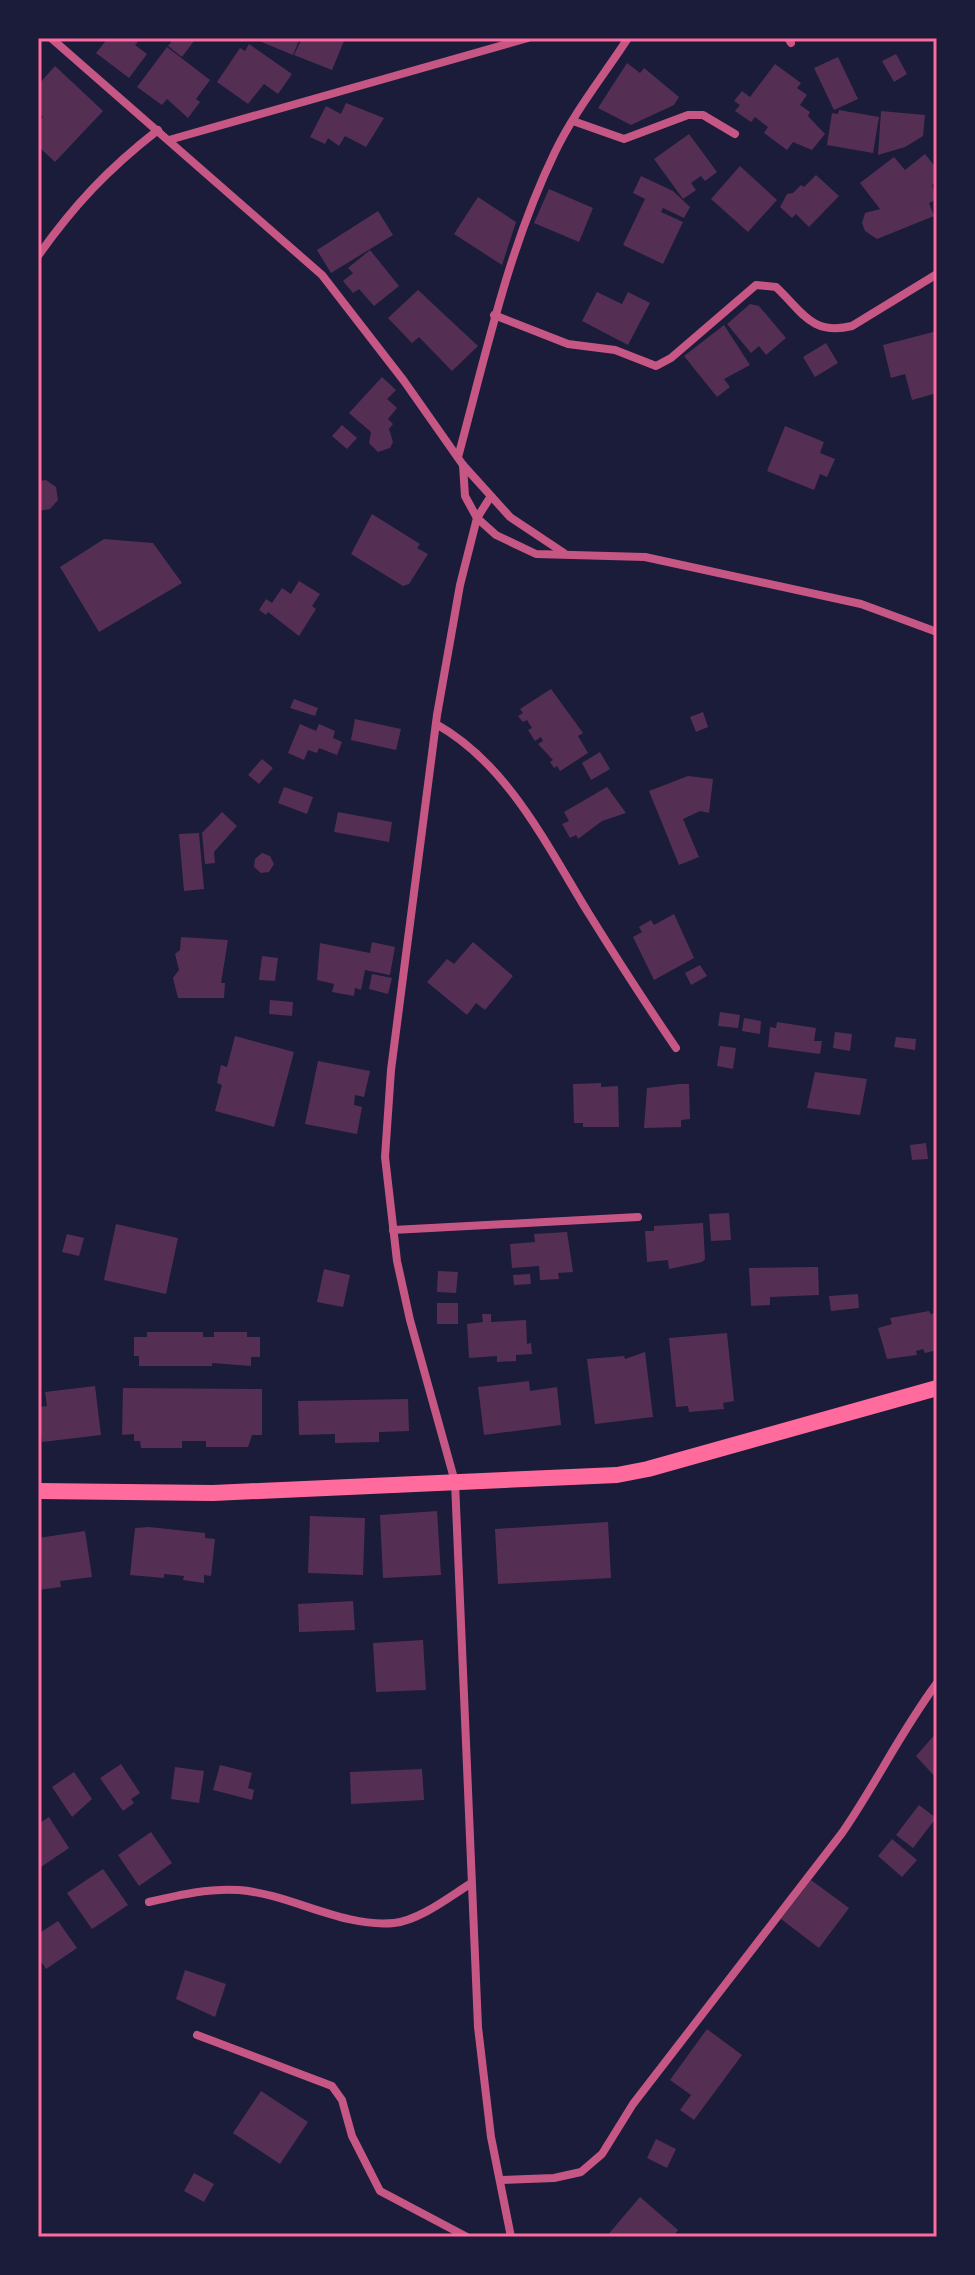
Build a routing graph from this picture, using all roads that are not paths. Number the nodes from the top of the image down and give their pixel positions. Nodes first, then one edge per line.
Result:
1 (51, 38) edge
2 (528, 38) edge
3 (628, 38) edge
4 (573, 121) junction
5 (158, 130) junction
6 (735, 134) dead end
7 (169, 140) junction
8 (38, 256) edge
9 (937, 274) edge
10 (494, 315) junction
11 (461, 461) junction
12 (491, 496) junction
13 (477, 518) junction
14 (564, 553) junction
15 (937, 632) edge
16 (436, 724) junction
17 (676, 1048) dead end
18 (638, 1217) dead end
19 (393, 1230) junction
20 (937, 1388) edge
21 (455, 1482) junction
22 (38, 1491) edge
23 (937, 1683) edge
24 (470, 1884) junction
25 (149, 1902) dead end
26 (197, 2035) dead end
27 (500, 2180) junction
28 (467, 2237) edge
29 (503, 2237) edge
30 (511, 2237) edge

1 - 5 street
2 - 7 street
3 - 4 street
4 - 6 street
4 - 10 street
5 - 7 street
5 - 8 street
7 - 11 street
9 - 10 street
10 - 11 street
11 - 12 street
11 - 13 street
12 - 13 street
12 - 14 street
13 - 14 street
13 - 16 street
14 - 15 street
16 - 17 street
16 - 19 street
18 - 19 street
19 - 21 street
20 - 21 main road
21 - 22 main road
21 - 24 street
23 - 27 street
24 - 25 street
24 - 27 street
26 - 28 street
27 - 30 street
29 - 30 street

